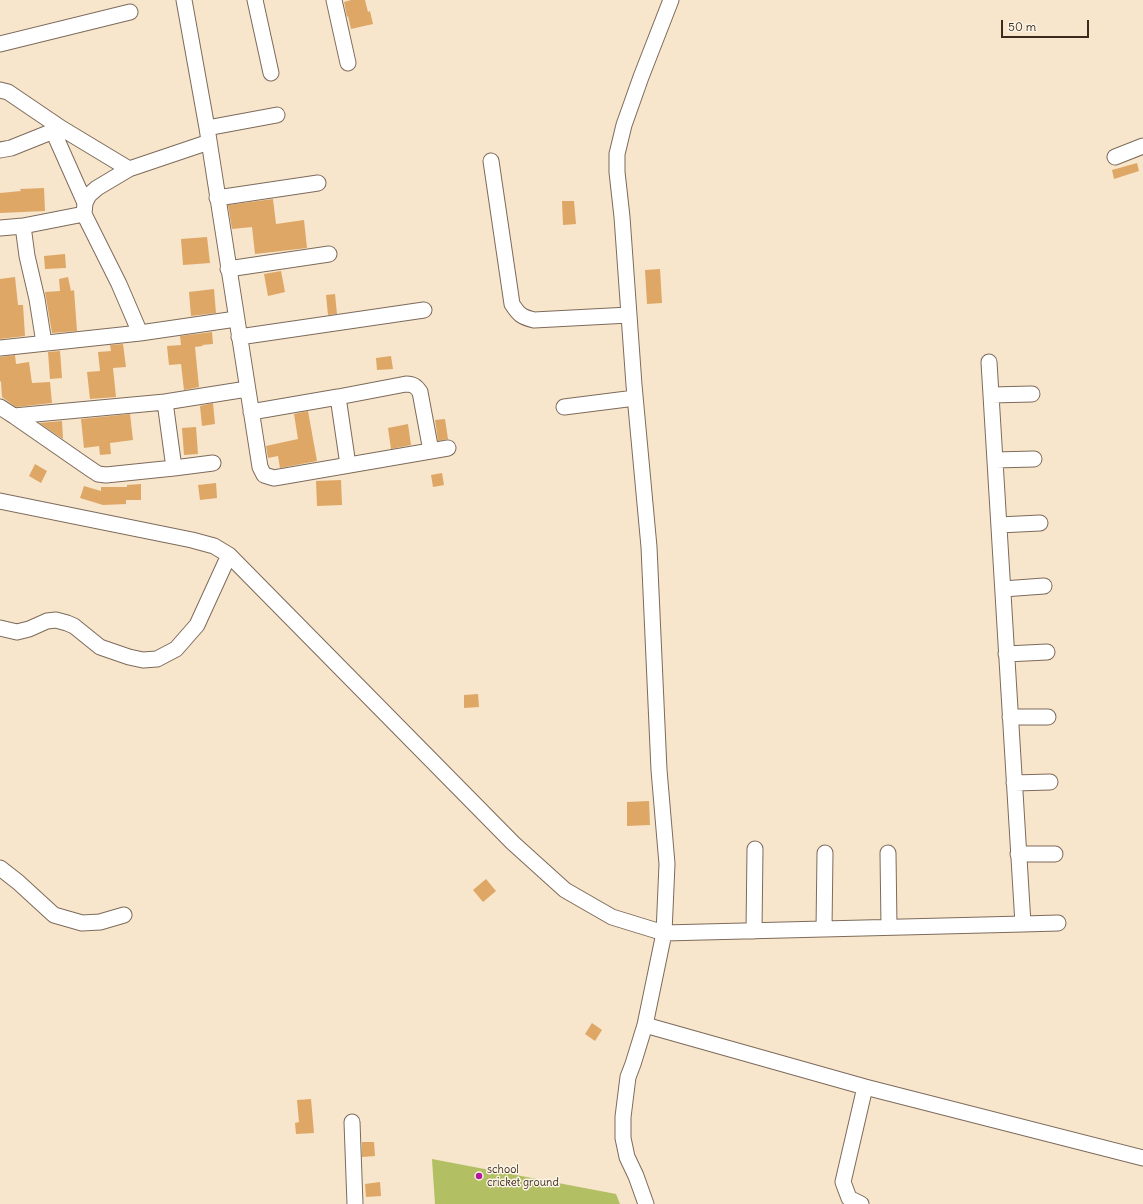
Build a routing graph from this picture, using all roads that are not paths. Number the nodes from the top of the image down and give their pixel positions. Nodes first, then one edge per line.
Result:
1 (184, 0) edge
2 (255, 0) edge
3 (334, 0) edge
4 (672, 0) edge
5 (130, 12) dead end
6 (0, 44) edge
7 (348, 63) dead end
8 (271, 73) dead end
9 (0, 90) edge
10 (277, 115) dead end
11 (57, 130) junction
12 (208, 135) junction
13 (1143, 146) edge
14 (0, 150) edge
15 (1115, 157) dead end
16 (491, 161) dead end
17 (129, 169) junction
18 (318, 183) dead end
19 (217, 198) junction
20 (84, 209) junction
21 (23, 226) junction
22 (0, 228) edge
23 (329, 254) dead end
24 (228, 269) junction
25 (424, 310) dead end
26 (629, 315) junction
27 (236, 319) junction
28 (140, 333) junction
29 (239, 337) junction
30 (44, 343) junction
31 (0, 348) edge
32 (989, 362) dead end
33 (247, 389) junction
34 (1032, 394) dead end
35 (991, 395) junction
36 (338, 397) junction
37 (635, 398) junction
38 (165, 402) junction
39 (0, 407) edge
40 (564, 407) dead end
41 (251, 412) junction
42 (14, 416) junction
43 (448, 448) dead end
44 (431, 451) junction
45 (1034, 459) dead end
46 (995, 460) junction
47 (213, 463) dead end
48 (348, 465) junction
49 (174, 468) junction
50 (0, 501) edge
51 (1040, 523) dead end
52 (999, 525) junction
53 (229, 555) junction
54 (1044, 586) dead end
55 (1003, 589) junction
56 (0, 628) edge
57 (1047, 652) dead end
58 (1006, 654) junction
59 (1010, 717) junction
60 (1048, 717) dead end
61 (1050, 782) dead end
62 (1014, 783) junction
63 (755, 849) dead end
64 (825, 853) dead end
65 (888, 853) dead end
66 (1018, 854) junction
67 (1055, 854) dead end
68 (0, 868) edge
69 (124, 915) dead end
70 (1058, 923) dead end
71 (1023, 924) junction
72 (890, 927) junction
73 (824, 929) junction
74 (754, 930) junction
75 (664, 933) junction
76 (645, 1025) junction
77 (865, 1087) junction
78 (352, 1122) dead end
79 (1143, 1158) edge
80 (355, 1204) edge
81 (646, 1204) edge
82 (861, 1204) edge

1 - 12 street
2 - 8 street
3 - 7 street
4 - 26 street
5 - 6 street
9 - 11 street
10 - 12 street
11 - 14 street
11 - 17 street
11 - 20 street
12 - 17 street
12 - 19 street
13 - 15 street
16 - 26 street
17 - 20 street
18 - 19 street
19 - 24 street
20 - 21 street
20 - 28 street
21 - 22 street
21 - 30 street
23 - 24 street
24 - 27 street
25 - 29 street
26 - 37 street
27 - 28 street
27 - 29 street
28 - 30 street
29 - 33 street
30 - 31 street
32 - 35 street
33 - 38 street
33 - 41 street
34 - 35 street
35 - 46 street
36 - 41 street
36 - 44 street
36 - 48 street
37 - 40 street
37 - 75 street
38 - 42 street
38 - 49 street
39 - 42 street
41 - 48 street
42 - 49 street
43 - 44 street
44 - 48 street
45 - 46 street
46 - 52 street
47 - 49 street
50 - 53 street
51 - 52 street
52 - 55 street
53 - 56 street
53 - 75 street
54 - 55 street
55 - 58 street
57 - 58 street
58 - 59 street
59 - 60 street
59 - 62 street
61 - 62 street
62 - 66 street
63 - 74 street
64 - 73 street
65 - 72 street
66 - 67 street
66 - 71 street
68 - 69 street
70 - 71 street
71 - 72 street
72 - 73 street
73 - 74 street
74 - 75 street
75 - 76 street
76 - 77 street
76 - 81 street
77 - 79 street
77 - 82 street
78 - 80 street

